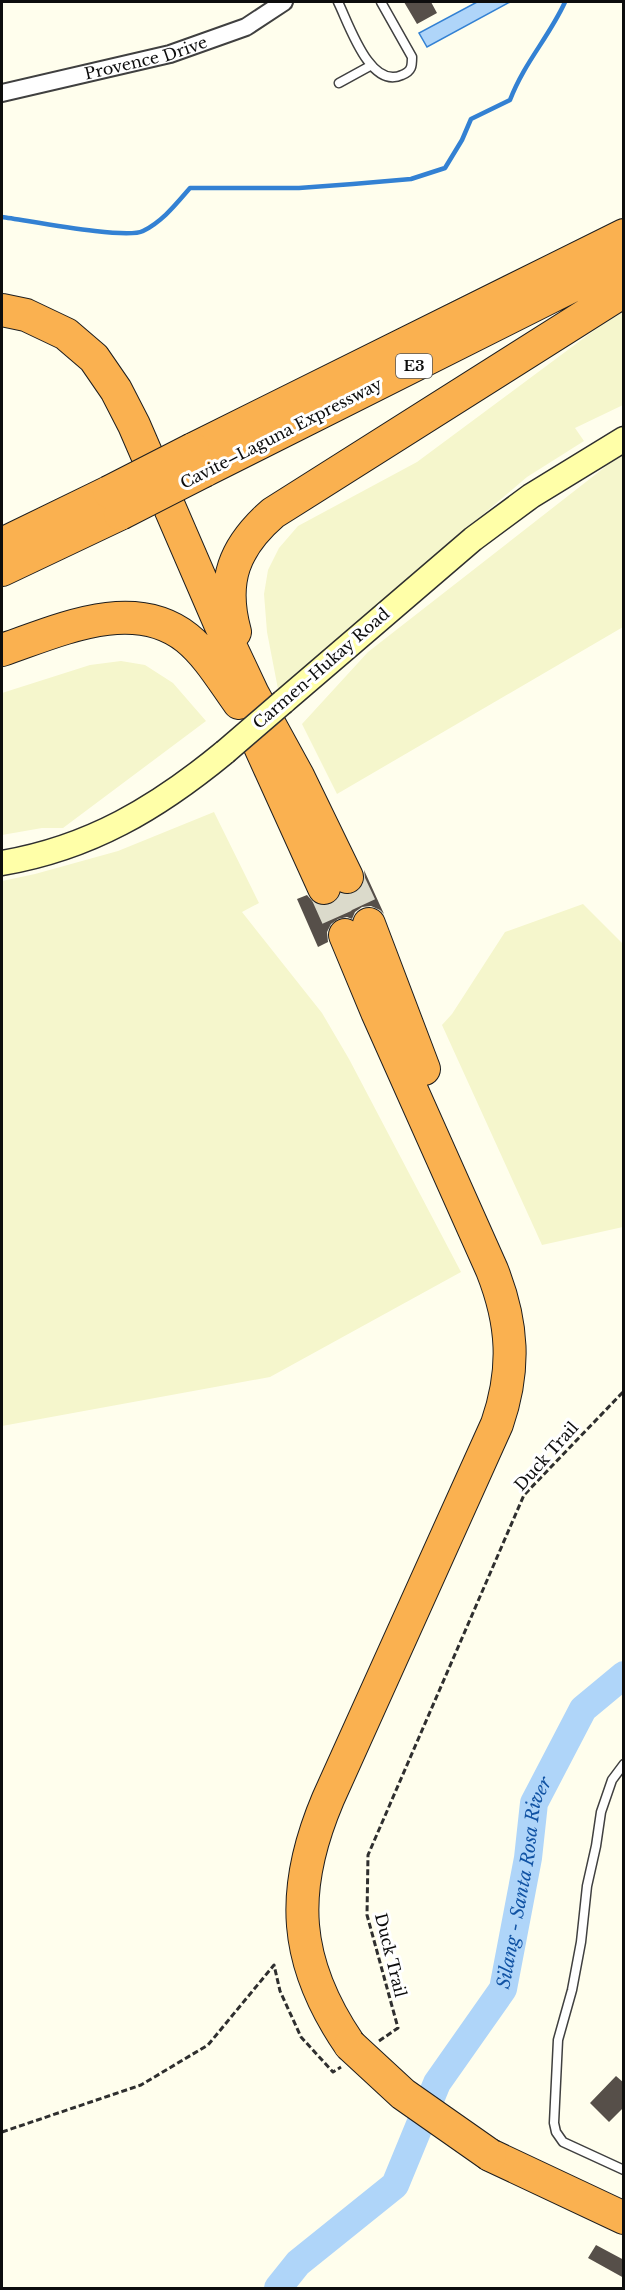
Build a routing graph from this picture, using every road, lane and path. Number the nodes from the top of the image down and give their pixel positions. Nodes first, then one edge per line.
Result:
1 (284, 2) edge
2 (338, 2) edge
3 (381, 2) edge
4 (370, 66) junction
5 (339, 82) dead end
6 (2, 93) edge
7 (624, 235) edge
8 (624, 260) edge
9 (624, 291) edge
10 (2, 310) edge
11 (2, 325) edge
12 (624, 440) edge
13 (198, 460) junction
14 (114, 503) junction
15 (2, 530) edge
16 (2, 544) edge
17 (2, 570) edge
18 (2, 650) edge
19 (246, 698) junction
20 (2, 863) edge
21 (336, 882) tunnel mouth
22 (357, 929) tunnel mouth
23 (624, 1391) edge
24 (624, 1764) edge
25 (356, 2048) junction
26 (2, 2132) edge
27 (493, 2149) junction
28 (624, 2170) edge
29 (624, 2203) edge
30 (624, 2218) edge

1 - 6 street, Provence Drive
2 - 4 lane
3 - 4 lane
4 - 5 lane
7 - 13 highway, Cavite–Laguna Expressway / E3
8 - 13 highway, Cavite–Laguna Expressway / E3
9 - 19 highway
10 - 19 highway
11 - 19 highway
12 - 20 street, Carmen-Hukay Road, bridge
13 - 14 highway, Cavite–Laguna Expressway / E3, bridge
14 - 15 highway
14 - 16 highway, Cavite–Laguna Expressway / E3
14 - 17 highway, Cavite–Laguna Expressway / E3
18 - 19 highway
19 - 21 highway
22 - 25 highway
23 - 25 path, Duck Trail
24 - 28 lane
25 - 26 path
25 - 27 highway
27 - 29 highway
27 - 30 highway

